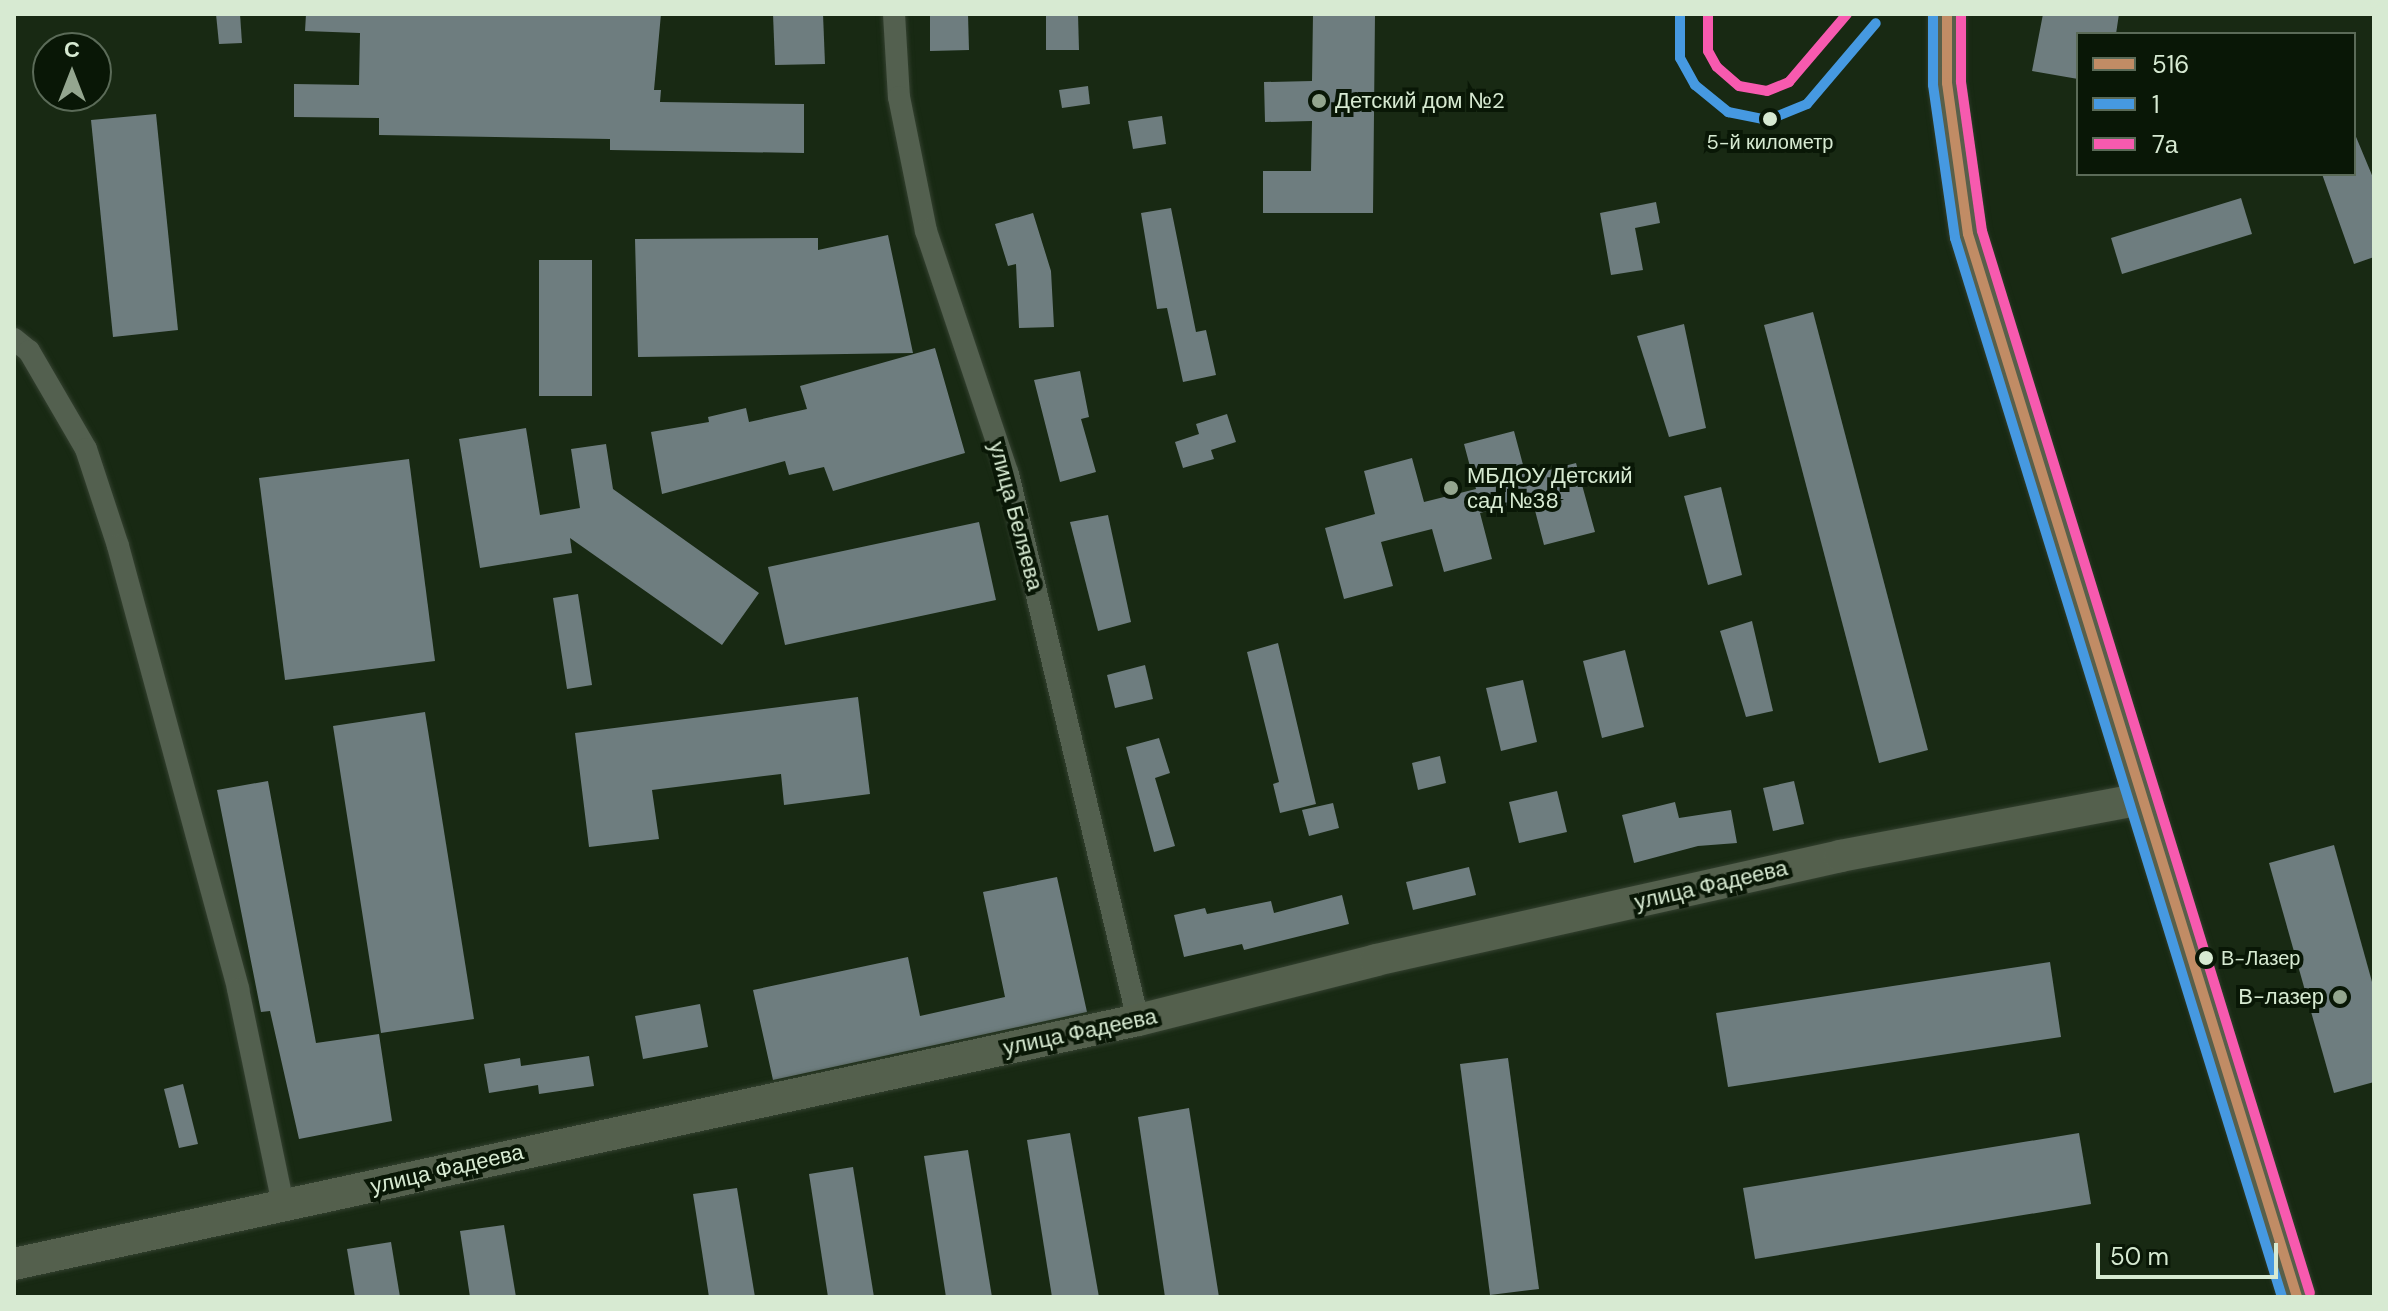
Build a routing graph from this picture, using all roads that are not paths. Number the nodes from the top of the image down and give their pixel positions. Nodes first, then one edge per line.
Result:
1 (894, 14) edge
2 (1947, 14) edge
3 (14, 339) edge
4 (2146, 798) junction
5 (1138, 1020) junction
6 (283, 1205) junction
7 (14, 1264) edge
8 (2297, 1297) edge

1 - 5 street, улица Беляева
2 - 4 highway
3 - 6 street
4 - 5 main road, улица Фадеева
4 - 8 highway
5 - 6 main road, улица Фадеева
6 - 7 main road, улица Фадеева

